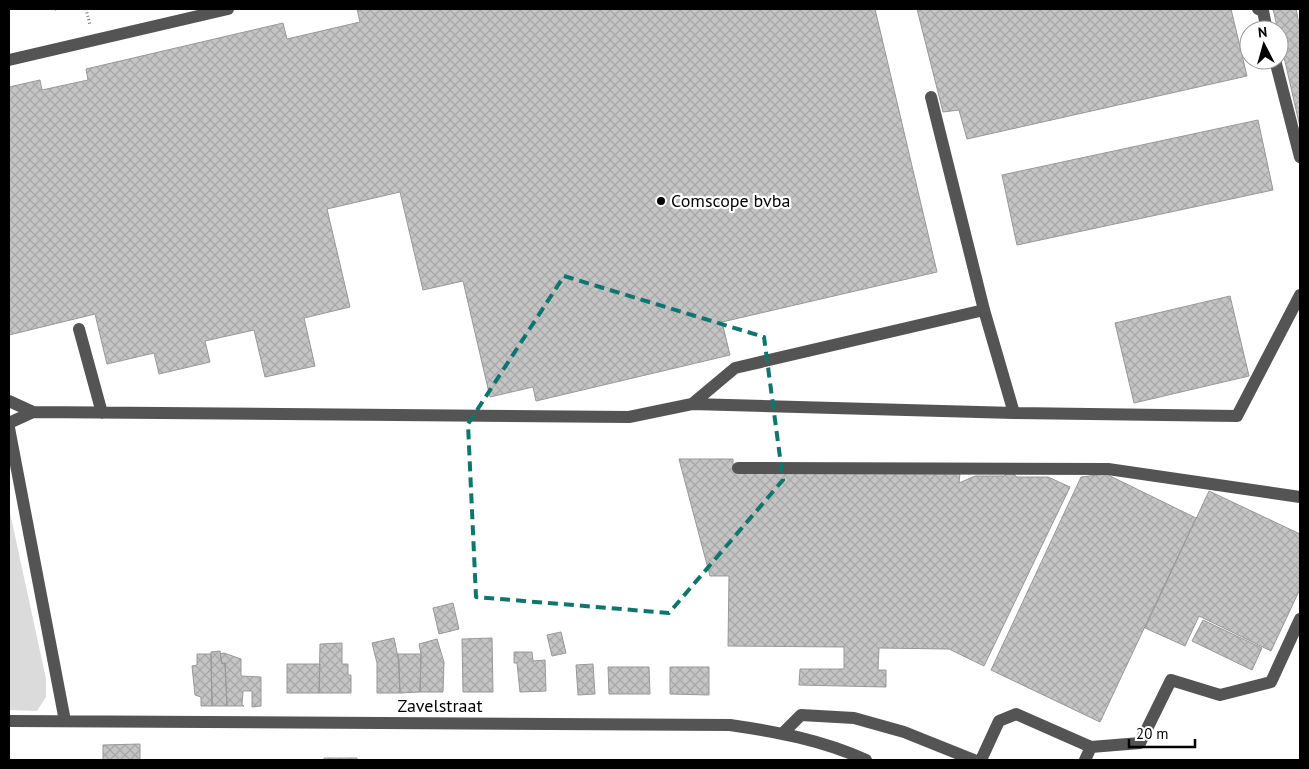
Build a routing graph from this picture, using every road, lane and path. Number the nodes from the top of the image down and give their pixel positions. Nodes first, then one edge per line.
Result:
1 (86, 9) edge
2 (228, 9) edge
3 (1258, 9) edge
4 (1264, 20) edge
5 (90, 26) dead end
6 (9, 60) edge
7 (1278, 70) edge
8 (931, 97) dead end
9 (1300, 157) edge
10 (1300, 295) edge
11 (984, 310) junction
12 (79, 329) dead end
13 (9, 401) edge
14 (692, 404) junction
15 (32, 412) junction
16 (102, 413) junction
17 (1014, 413) junction
18 (9, 423) edge
19 (9, 428) edge
20 (738, 468) dead end
21 (1300, 497) edge
22 (1300, 619) edge
23 (9, 720) edge
24 (65, 721) junction
25 (783, 733) junction
26 (1091, 747) junction
27 (943, 755) edge
28 (866, 760) edge
29 (974, 760) edge
30 (981, 760) edge
31 (1085, 760) edge

1 - 5 path
2 - 6 street
3 - 4 street
7 - 9 street
8 - 11 street
10 - 17 street
11 - 14 street
11 - 17 street
12 - 16 street
13 - 15 street
14 - 16 street
14 - 17 street
15 - 16 street
15 - 18 street
19 - 24 street
20 - 21 street
22 - 26 street
23 - 24 street, Zavelstraat
24 - 25 street, Zavelstraat
25 - 27 street
25 - 28 street, Zavelstraat
26 - 30 street
26 - 31 street
27 - 29 street

